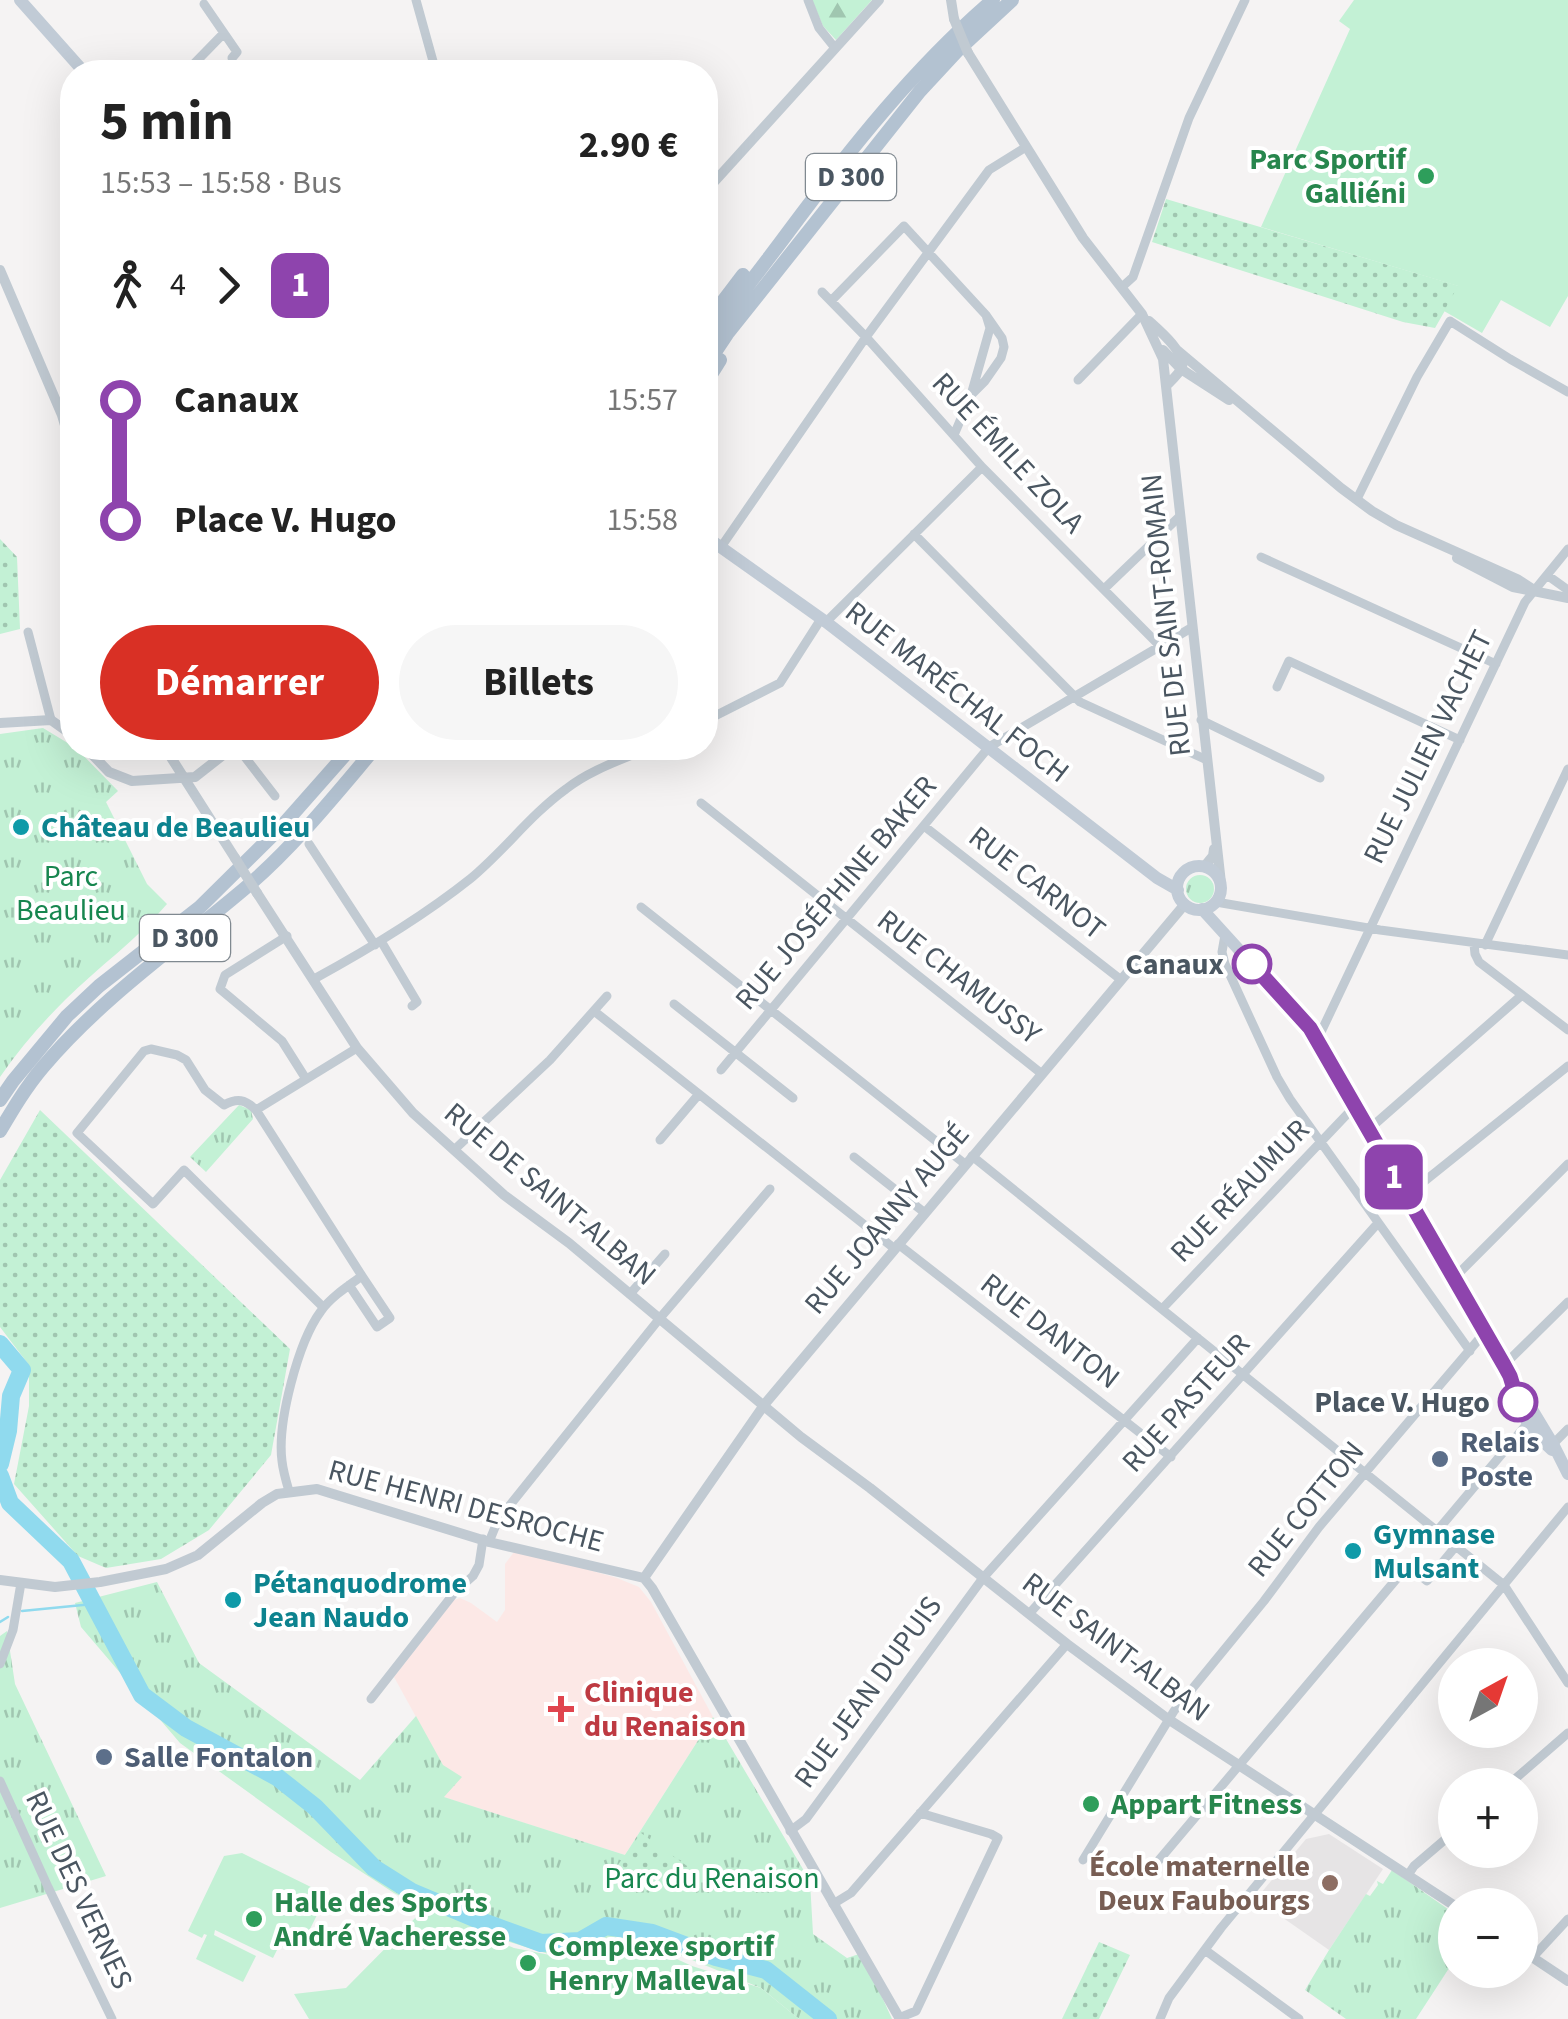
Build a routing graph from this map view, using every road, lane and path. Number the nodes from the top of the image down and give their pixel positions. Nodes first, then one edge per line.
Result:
1 (20, 0) edge
2 (416, 0) edge
3 (808, 0) edge
4 (878, 0) edge
5 (951, 0) edge
6 (993, 0) edge
7 (1012, 0) edge
8 (1245, 0) edge
9 (204, 4) dead end
10 (224, 33) junction
11 (835, 48) junction
12 (232, 58) dead end
13 (73, 60) edge
14 (198, 60) edge
15 (433, 60) edge
16 (1026, 147) junction
17 (832, 174) junction
18 (718, 178) edge
19 (928, 251) junction
20 (0, 270) edge
21 (765, 286) junction
22 (1122, 287) junction
23 (822, 292) dead end
24 (831, 301) junction
25 (718, 306) edge
26 (1142, 314) junction
27 (986, 315) junction
28 (718, 324) edge
29 (866, 337) junction
30 (718, 348) edge
31 (1177, 362) junction
32 (718, 363) edge
33 (1078, 380) dead end
34 (1568, 392) edge
35 (972, 395) junction
36 (60, 410) edge
37 (954, 435) junction
38 (982, 466) junction
39 (1357, 500) junction
40 (1179, 517) junction
41 (914, 534) junction
42 (718, 545) edge
43 (721, 547) junction
44 (1568, 550) edge
45 (1261, 556) dead end
46 (1547, 575) junction
47 (1104, 589) junction
48 (1534, 590) junction
49 (1568, 594) edge
50 (823, 620) junction
51 (1191, 628) junction
52 (28, 632) dead end
53 (1160, 646) junction
54 (1496, 664) junction
55 (1277, 686) dead end
56 (1073, 697) junction
57 (718, 714) edge
58 (51, 720) junction
59 (1201, 720) junction
60 (0, 723) edge
61 (60, 726) edge
62 (1460, 740) junction
63 (989, 748) junction
64 (98, 760) edge
65 (174, 760) edge
66 (219, 760) edge
67 (245, 760) edge
68 (340, 760) edge
69 (364, 760) edge
70 (623, 760) edge
71 (1206, 760) junction
72 (1568, 769) edge
73 (186, 778) junction
74 (1320, 778) dead end
75 (276, 796) dead end
76 (701, 803) dead end
77 (924, 826) junction
78 (1215, 838) junction
79 (310, 844) dead end
80 (1204, 867) junction
81 (1220, 882) junction
82 (1178, 890) junction
83 (1216, 902) junction
84 (1185, 904) junction
85 (641, 908) dead end
86 (1202, 909) junction
87 (846, 919) junction
88 (1370, 928) junction
89 (1225, 935) junction
90 (287, 936) junction
91 (378, 944) junction
92 (1479, 944) junction
93 (1568, 955) edge
94 (1120, 979) junction
95 (314, 980) junction
96 (1522, 995) junction
97 (607, 996) dead end
98 (674, 1004) dead end
99 (412, 1006) dead end
100 (594, 1010) junction
101 (770, 1010) junction
102 (1568, 1030) edge
103 (1315, 1038) junction
104 (357, 1048) junction
105 (736, 1052) junction
106 (1568, 1066) edge
107 (721, 1070) dead end
108 (1042, 1074) junction
109 (306, 1079) junction
110 (700, 1094) junction
111 (794, 1098) dead end
112 (0, 1100) edge
113 (1354, 1107) junction
114 (256, 1110) junction
115 (1368, 1130) junction
116 (0, 1131) edge
117 (660, 1140) dead end
118 (1321, 1142) junction
119 (454, 1150) junction
120 (854, 1157) dead end
121 (968, 1160) junction
122 (1568, 1164) edge
123 (770, 1189) dead end
124 (1406, 1196) junction
125 (924, 1212) junction
126 (1378, 1223) junction
127 (896, 1246) junction
128 (665, 1254) dead end
129 (362, 1276) junction
130 (1453, 1279) junction
131 (349, 1285) junction
132 (630, 1294) junction
133 (1568, 1302) edge
134 (323, 1307) junction
135 (1162, 1309) junction
136 (660, 1318) junction
137 (1485, 1332) junction
138 (1198, 1338) junction
139 (1470, 1350) junction
140 (1507, 1370) junction
141 (1244, 1374) junction
142 (764, 1405) junction
143 (1125, 1420) junction
144 (1531, 1421) junction
145 (1568, 1429) edge
146 (1554, 1448) junction
147 (1171, 1458) junction
148 (1366, 1472) junction
149 (1568, 1474) edge
150 (289, 1491) junction
151 (1568, 1507) edge
152 (1437, 1531) junction
153 (486, 1540) junction
154 (1456, 1546) junction
155 (644, 1578) junction
156 (982, 1578) junction
157 (0, 1580) edge
158 (21, 1583) junction
159 (1504, 1585) junction
160 (1030, 1614) junction
161 (1067, 1644) junction
162 (0, 1664) edge
163 (1568, 1682) edge
164 (371, 1699) dead end
165 (1168, 1719) junction
166 (1568, 1733) edge
167 (1238, 1766) junction
168 (1528, 1768) edge
169 (0, 1782) edge
170 (920, 1813) junction
171 (1315, 1816) junction
172 (790, 1832) junction
173 (1438, 1846) edge
174 (1084, 1860) dead end
175 (1154, 1866) dead end
176 (1408, 1876) junction
177 (1438, 1895) edge
178 (833, 1904) junction
179 (1568, 1920) edge
180 (1205, 1950) junction
181 (1538, 1953) edge
182 (1538, 1961) edge
183 (1568, 1981) edge
184 (112, 2019) edge
185 (899, 2019) edge
186 (1160, 2019) edge
187 (1299, 2019) edge

1 - 13 main road
2 - 15 street
3 - 11 street
4 - 11 street
5 - 16 street, RUE DE SAINT-ROMAIN, bridge
6 - 17 main road, D 300
7 - 21 main road, D 300
8 - 22 street
9 - 10 street
10 - 12 street
10 - 14 street
11 - 18 street
16 - 19 street
16 - 22 street, RUE DE SAINT-ROMAIN
17 - 25 main road
17 - 28 main road, D 300
19 - 24 street
19 - 27 street
19 - 29 street
20 - 36 street
21 - 30 main road, D 300
21 - 32 main road
22 - 26 street, RUE DE SAINT-ROMAIN
23 - 24 street, RUE ÉMILE ZOLA
24 - 29 street, RUE ÉMILE ZOLA
26 - 31 street, RUE DE SAINT-ROMAIN
26 - 31 street, RUE DE SAINT-ROMAIN
26 - 33 street
27 - 35 street
27 - 35 street
29 - 37 street, RUE ÉMILE ZOLA
29 - 43 street
31 - 39 street
31 - 40 street, RUE DE SAINT-ROMAIN
34 - 39 street
35 - 37 street
37 - 38 street, RUE ÉMILE ZOLA
38 - 41 street
38 - 47 street, RUE ÉMILE ZOLA
39 - 48 street
40 - 47 street
40 - 51 street, RUE DE SAINT-ROMAIN
41 - 50 street
41 - 56 street
42 - 43 main road, RUE MARÉCHAL FOCH
43 - 50 main road, RUE MARÉCHAL FOCH
44 - 46 street, RUE JULIEN VACHET
45 - 54 street
46 - 48 street, RUE JULIEN VACHET
46 - 49 street
47 - 53 street, RUE ÉMILE ZOLA
48 - 49 street
48 - 54 street, RUE JULIEN VACHET
50 - 57 street
50 - 63 main road, RUE MARÉCHAL FOCH
51 - 53 street, RUE JOSÉPHINE BAKER
51 - 59 street, RUE DE SAINT-ROMAIN
52 - 58 street
53 - 56 street, RUE JOSÉPHINE BAKER
54 - 62 street, RUE JULIEN VACHET
55 - 62 street
56 - 63 street, RUE JOSÉPHINE BAKER
56 - 71 street
58 - 60 street
58 - 61 street
59 - 71 street, RUE DE SAINT-ROMAIN
59 - 74 street
62 - 88 street, RUE JULIEN VACHET
63 - 77 street, RUE JOSÉPHINE BAKER
63 - 82 main road, RUE MARÉCHAL FOCH
64 - 73 street
65 - 73 street, RUE DE SAINT-ALBAN
66 - 73 street
67 - 75 street
68 - 112 main road, D 300
69 - 116 main road, D 300
70 - 91 street
71 - 78 street, RUE DE SAINT-ROMAIN
72 - 92 street
73 - 90 street, RUE DE SAINT-ALBAN, bridge
76 - 87 street, RUE CHAMUSSY
77 - 87 street, RUE JOSÉPHINE BAKER
77 - 94 street, RUE CARNOT
78 - 80 street, RUE DE SAINT-ROMAIN
78 - 81 street, RUE DE SAINT-ROMAIN
79 - 91 street
80 - 81 main road
80 - 82 main road
81 - 83 main road
82 - 84 main road
83 - 86 main road
83 - 88 street
84 - 86 main road
84 - 94 street, RUE JOANNY AUGÉ
85 - 101 street
86 - 89 main road
87 - 101 street, RUE JOSÉPHINE BAKER
87 - 108 street, RUE CHAMUSSY
88 - 92 street
88 - 103 street, RUE JULIEN VACHET
89 - 103 main road
89 - 118 street
90 - 95 street, RUE DE SAINT-ALBAN
90 - 109 street
91 - 95 street
91 - 99 street
92 - 93 street
92 - 96 street
94 - 108 street, RUE JOANNY AUGÉ
95 - 104 street, RUE DE SAINT-ALBAN
96 - 102 street
96 - 115 street
97 - 100 street
98 - 105 street
100 - 110 street, RUE DANTON
100 - 119 street
101 - 105 street, RUE JOSÉPHINE BAKER
101 - 121 street
103 - 113 main road
104 - 109 street
104 - 119 street, RUE DE SAINT-ALBAN
105 - 107 street, RUE JOSÉPHINE BAKER
105 - 111 street
106 - 124 street
108 - 121 street, RUE JOANNY AUGÉ
109 - 114 street
110 - 117 street
110 - 127 street, RUE DANTON
113 - 115 main road
113 - 118 street, RUE RÉAUMUR
114 - 129 street
114 - 134 street
115 - 124 main road
118 - 126 street
118 - 135 street, RUE RÉAUMUR
119 - 132 street, RUE DE SAINT-ALBAN
120 - 125 street
121 - 125 street, RUE JOANNY AUGÉ
121 - 135 street
122 - 130 street
123 - 136 street
124 - 130 main road
125 - 127 street, RUE JOANNY AUGÉ
126 - 139 street
126 - 141 street, RUE PASTEUR
127 - 142 street, RUE JOANNY AUGÉ
127 - 143 street, RUE DANTON
128 - 132 street
129 - 131 street
129 - 131 street
130 - 137 main road
131 - 134 street
132 - 136 street, RUE DE SAINT-ALBAN
133 - 140 street
134 - 150 street
135 - 138 street
136 - 142 street, RUE DE SAINT-ALBAN
136 - 153 street
137 - 139 street, RUE COTTON
137 - 140 main road
138 - 141 street
138 - 143 street, RUE JEAN DUPUIS
139 - 148 street, RUE COTTON
140 - 144 main road
141 - 147 street, RUE PASTEUR
141 - 148 street
142 - 155 street, RUE JOANNY AUGÉ
142 - 156 street, RUE SAINT-ALBAN
143 - 147 street, RUE DANTON
143 - 156 street, RUE JEAN DUPUIS
144 - 146 main road
144 - 152 street
145 - 146 street
146 - 149 main road
147 - 160 street, RUE PASTEUR
148 - 152 street
148 - 165 street, RUE COTTON
150 - 153 street, RUE HENRI DESROCHE
150 - 158 street, RUE HENRI DESROCHE
151 - 159 street
152 - 154 street
153 - 155 street, RUE HENRI DESROCHE
153 - 164 street
154 - 159 street
154 - 167 street
155 - 172 street
156 - 160 street, RUE SAINT-ALBAN
156 - 172 street, RUE JEAN DUPUIS
157 - 158 street, RUE HENRI DESROCHE
158 - 162 street
159 - 163 street
159 - 171 street
160 - 161 street, RUE SAINT-ALBAN
161 - 165 street, RUE SAINT-ALBAN
161 - 170 street
165 - 167 street, RUE SAINT-ALBAN
165 - 174 street, RUE COTTON
166 - 168 street
167 - 171 street, RUE SAINT-ALBAN
167 - 175 street
169 - 184 street, RUE DES VERNES
170 - 178 street
170 - 185 street
171 - 176 street, RUE SAINT-ALBAN
171 - 180 street
172 - 178 street
173 - 176 street
176 - 177 street, RUE SAINT-ALBAN
178 - 185 street
179 - 181 street
180 - 186 street
180 - 187 street
182 - 183 street

